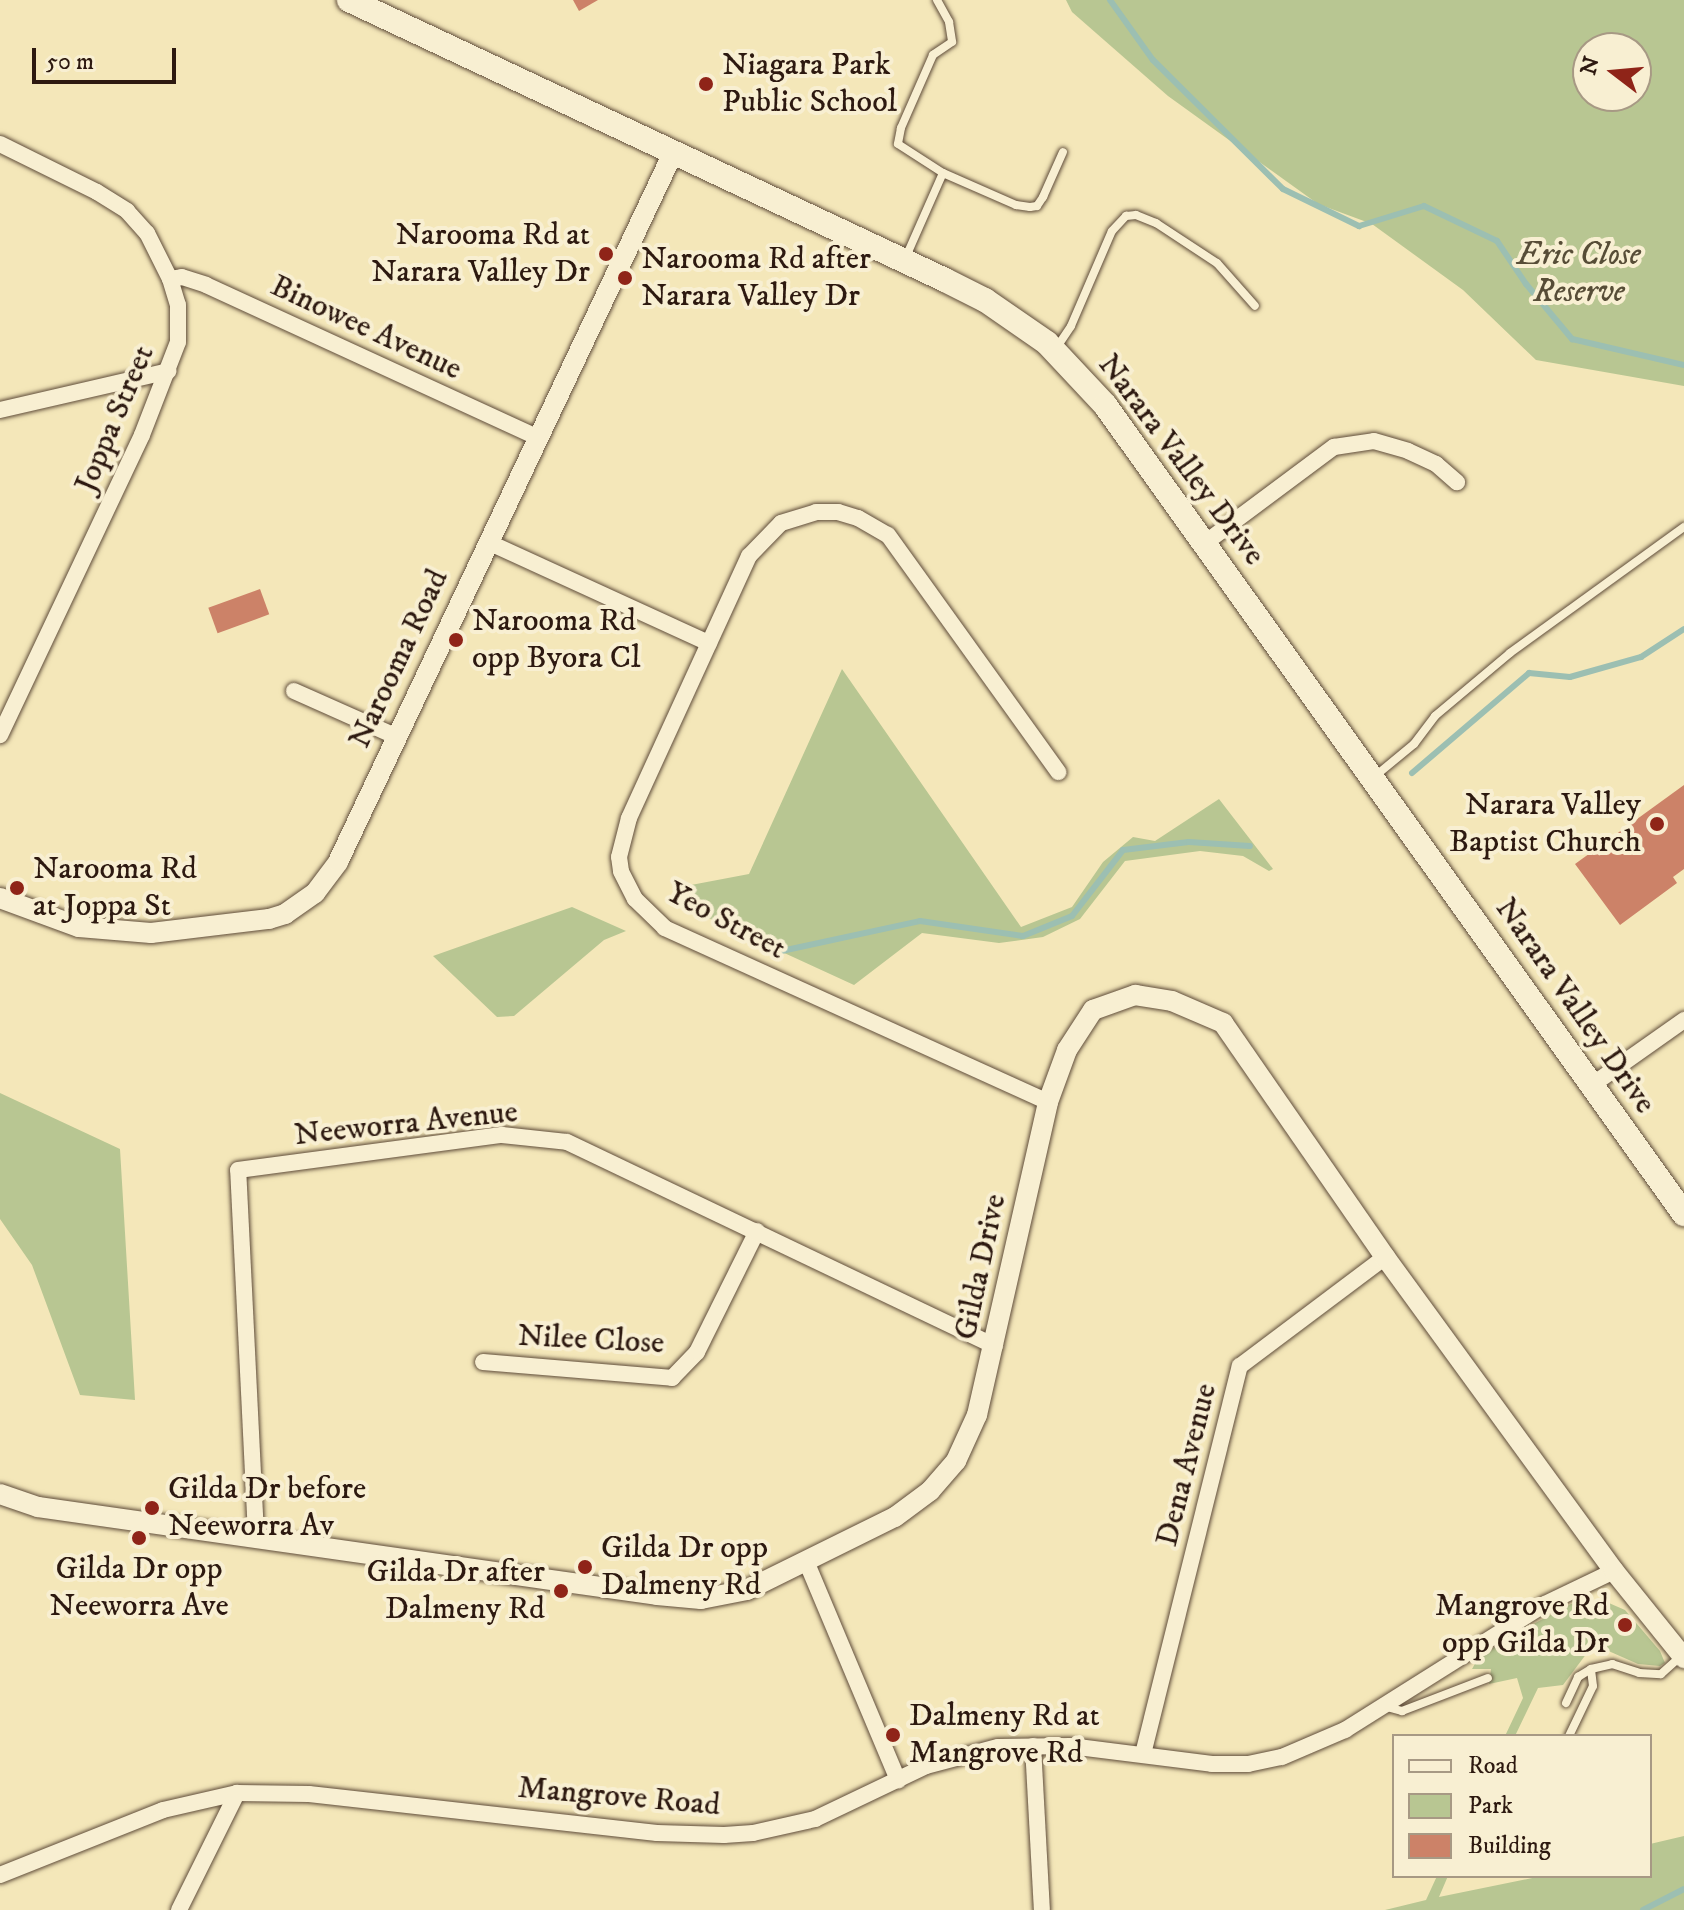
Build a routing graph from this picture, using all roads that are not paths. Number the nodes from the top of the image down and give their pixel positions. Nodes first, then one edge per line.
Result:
1 (349, 0) edge
2 (937, 0) edge
3 (0, 144) edge
4 (674, 151) junction
5 (1063, 152) dead end
6 (943, 173) junction
7 (905, 260) junction
8 (170, 279) junction
9 (1255, 306) dead end
10 (1054, 351) junction
11 (169, 371) junction
12 (0, 410) edge
13 (537, 437) junction
14 (1457, 482) dead end
15 (1684, 527) edge
16 (488, 542) junction
17 (1205, 543) junction
18 (709, 643) junction
19 (294, 691) dead end
20 (0, 735) edge
21 (395, 736) junction
22 (1058, 772) dead end
23 (1373, 778) junction
24 (0, 898) edge
25 (1684, 1020) edge
26 (1592, 1085) junction
27 (1048, 1102) junction
28 (1684, 1214) edge
29 (757, 1231) junction
30 (1385, 1257) junction
31 (995, 1346) junction
32 (483, 1362) dead end
33 (0, 1494) edge
34 (256, 1535) junction
35 (806, 1561) junction
36 (1614, 1571) junction
37 (1683, 1657) edge
38 (1591, 1669) junction
39 (1488, 1678) dead end
40 (1566, 1703) dead end
41 (1382, 1706) junction
42 (1570, 1734) edge
43 (1033, 1746) junction
44 (1143, 1754) junction
45 (898, 1780) junction
46 (237, 1793) junction
47 (0, 1875) edge
48 (179, 1910) edge
49 (1042, 1910) edge

1 - 4 main road, Narara Valley Drive
2 - 6 lane
3 - 8 street, Joppa Street
4 - 7 main road, Narara Valley Drive
4 - 13 street, Narooma Road
5 - 6 lane
6 - 7 lane
7 - 10 main road, Narara Valley Drive
8 - 11 street, Joppa Street
8 - 13 street, Binowee Avenue
9 - 10 lane
10 - 17 main road, Narara Valley Drive
11 - 12 street
11 - 20 street, Joppa Street
13 - 16 street, Narooma Road
14 - 17 street
15 - 23 lane
16 - 18 street
16 - 21 street, Narooma Road
17 - 23 main road, Narara Valley Drive
18 - 22 street, Yeo Street
18 - 27 street, Yeo Street
19 - 21 street
21 - 24 street, Narooma Road
23 - 26 main road, Narara Valley Drive
25 - 26 street
26 - 28 main road, Narara Valley Drive
27 - 30 street, Gilda Drive
27 - 31 street, Gilda Drive
29 - 31 street, Neeworra Avenue
29 - 32 street, Nilee Close
29 - 34 street, Neeworra Avenue
30 - 36 street, Gilda Drive
30 - 44 street, Dena Avenue
31 - 35 street, Gilda Drive
33 - 34 street, Gilda Drive
34 - 35 street, Gilda Drive
35 - 45 street
36 - 37 street, Gilda Drive
36 - 41 street, Mangrove Road
37 - 38 lane
38 - 40 lane
38 - 42 lane
39 - 41 lane
41 - 44 street, Mangrove Road
43 - 44 street, Mangrove Road
43 - 45 street, Mangrove Road
43 - 49 street
45 - 46 street, Mangrove Road
46 - 47 street, Mangrove Road
46 - 48 street

